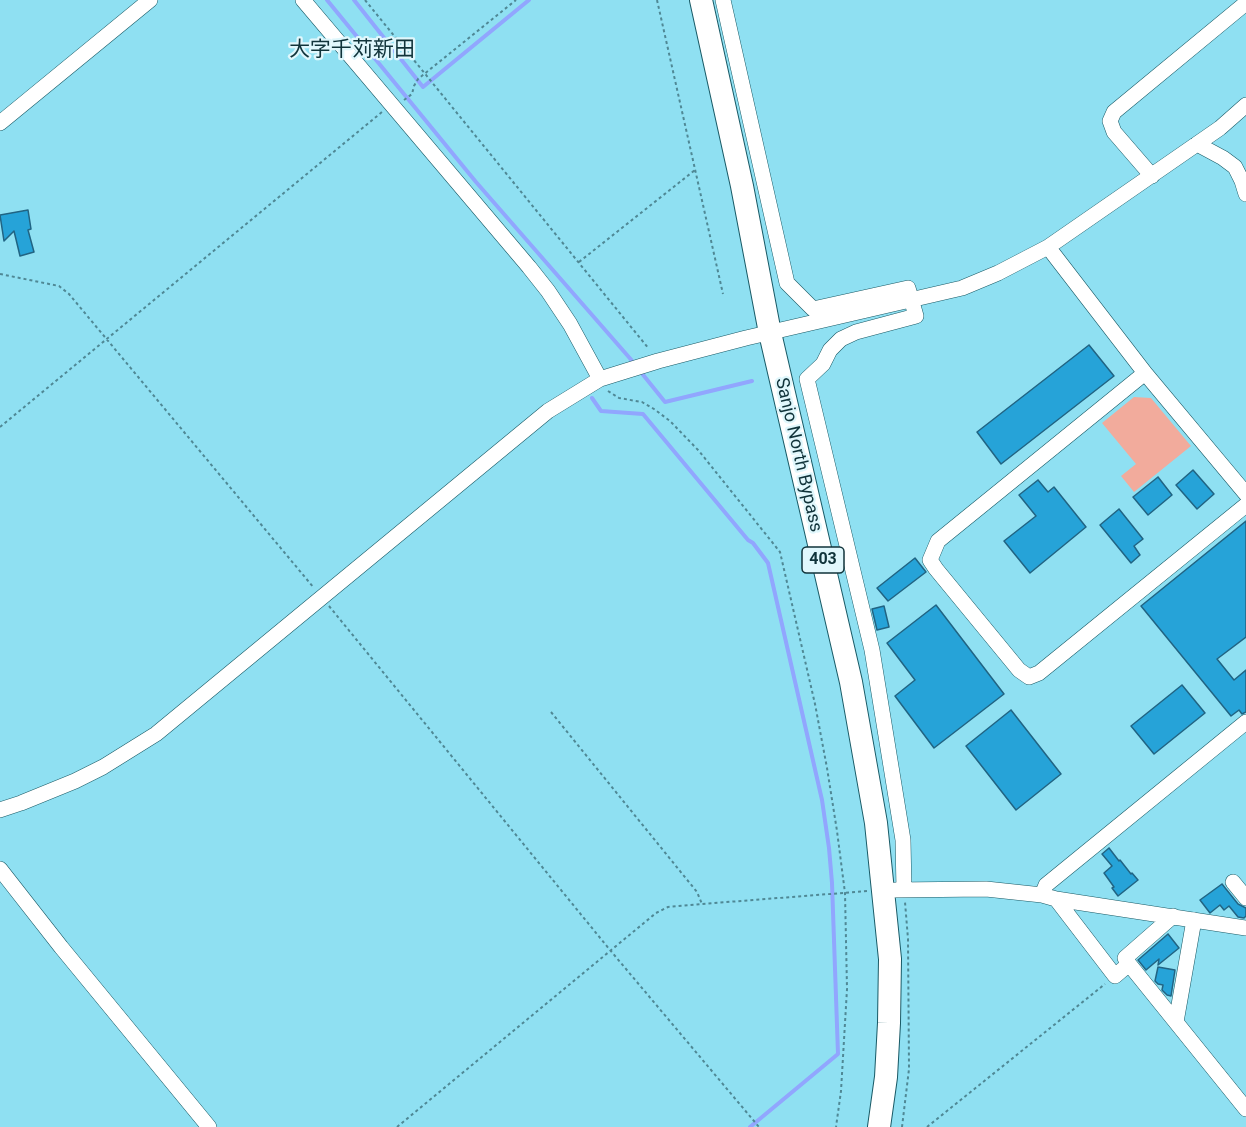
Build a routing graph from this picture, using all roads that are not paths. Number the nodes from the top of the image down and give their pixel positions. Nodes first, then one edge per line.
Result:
1 (150, 0) edge
2 (303, 0) edge
3 (701, 0) edge
4 (723, 0) edge
5 (1246, 3) edge
6 (1246, 105) edge
7 (0, 123) edge
8 (1197, 144) junction
9 (1152, 176) junction
10 (1246, 194) edge
11 (1048, 247) junction
12 (912, 300) junction
13 (770, 333) junction
14 (1145, 373) junction
15 (600, 379) junction
16 (1246, 494) edge
17 (1246, 505) edge
18 (1246, 722) edge
19 (0, 810) edge
20 (0, 869) edge
21 (1233, 882) dead end
22 (893, 890) junction
23 (1049, 897) junction
24 (1246, 898) edge
25 (1173, 916) junction
26 (1194, 920) junction
27 (1246, 928) edge
28 (1129, 964) junction
29 (1176, 1022) junction
30 (1246, 1109) edge
31 (209, 1127) edge
32 (879, 1127) edge

1 - 7 street
2 - 15 street
3 - 13 highway, Sanjo North Bypass / 403
4 - 12 street
5 - 9 street
6 - 8 street
8 - 9 street
8 - 10 street
9 - 11 street
11 - 12 street
11 - 14 street
12 - 13 street
12 - 22 street
13 - 15 street
13 - 22 highway, Sanjo North Bypass / 403
14 - 16 street
14 - 17 street
15 - 19 street
18 - 23 street
20 - 31 street
21 - 24 street
22 - 23 street
22 - 32 highway, Sanjo North Bypass / 403
23 - 25 street
23 - 28 street
25 - 26 street
25 - 28 street
26 - 27 street
26 - 29 street
28 - 29 street
29 - 30 street

